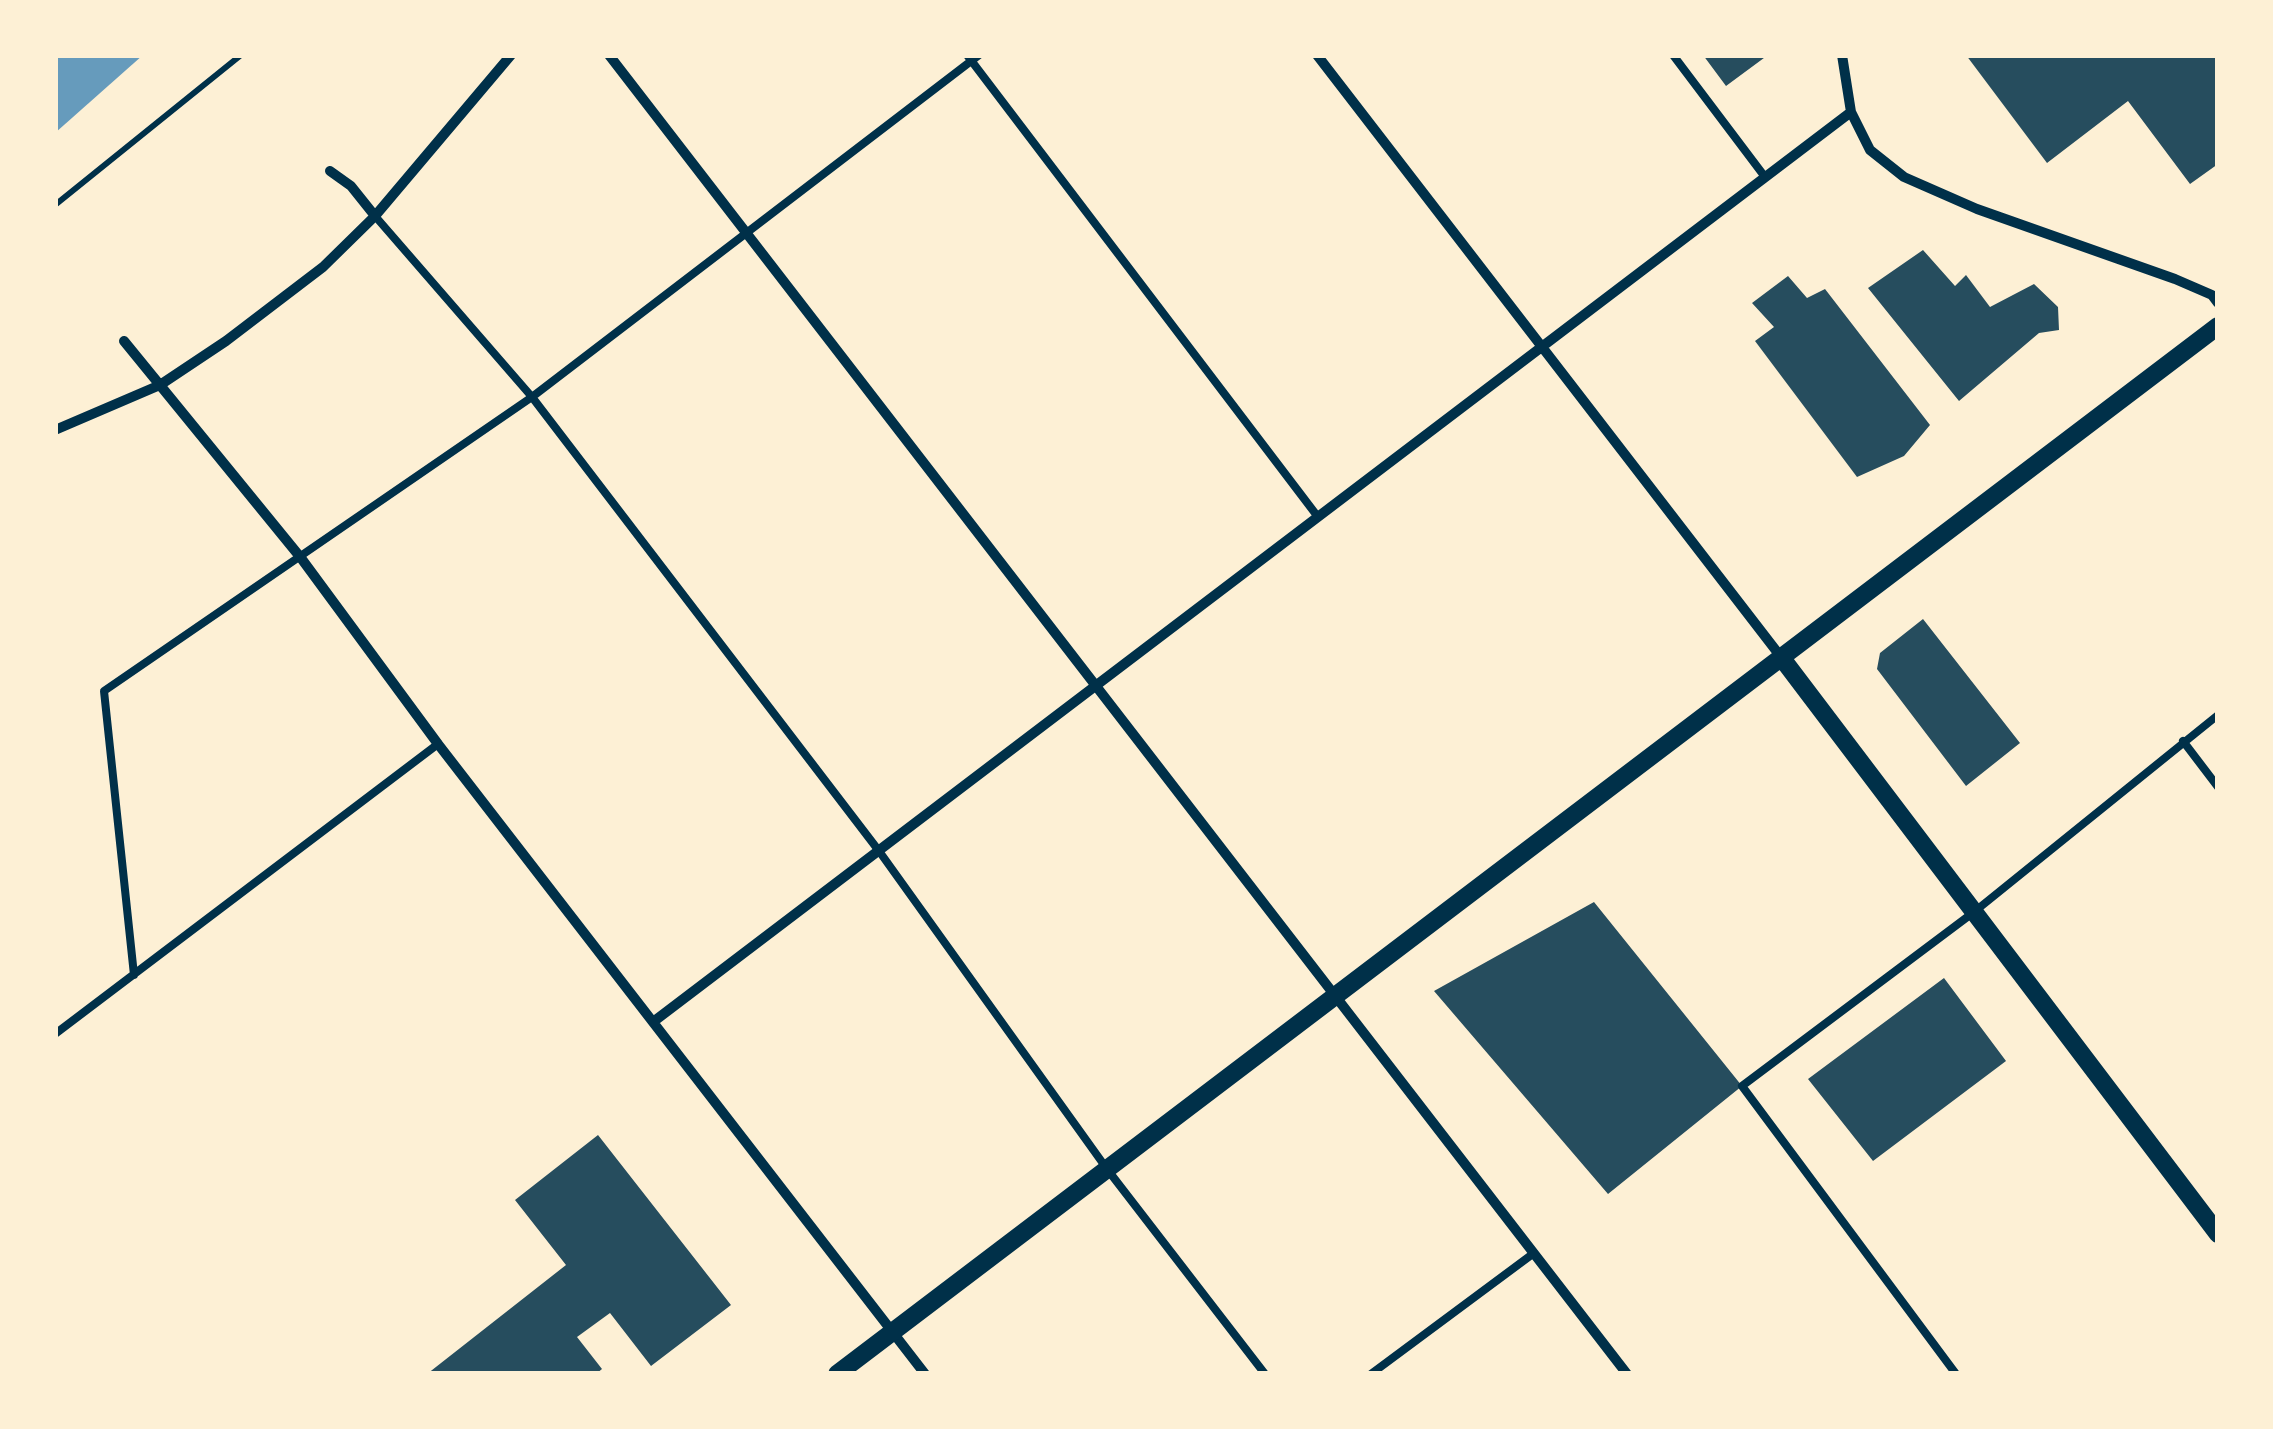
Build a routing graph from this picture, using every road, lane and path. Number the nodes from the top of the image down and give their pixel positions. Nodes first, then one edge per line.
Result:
1 (241, 55) edge
2 (511, 55) edge
3 (608, 55) edge
4 (1317, 55) edge
5 (1673, 55) edge
6 (1842, 55) edge
7 (972, 57) edge
8 (1851, 112) junction
9 (330, 171) dead end
10 (1766, 177) junction
11 (55, 205) edge
12 (375, 216) junction
13 (748, 234) junction
14 (2218, 303) edge
15 (2218, 326) edge
16 (124, 340) dead end
17 (1542, 347) junction
18 (160, 385) junction
19 (532, 397) junction
20 (55, 430) edge
21 (1318, 517) junction
22 (300, 558) junction
23 (1781, 658) junction
24 (1097, 686) junction
25 (2218, 715) edge
26 (2183, 741) junction
27 (438, 744) junction
28 (2218, 788) edge
29 (879, 851) junction
30 (1974, 912) junction
31 (134, 975) junction
32 (1336, 995) junction
33 (653, 1022) junction
34 (55, 1034) edge
35 (1107, 1169) junction
36 (2218, 1234) edge
37 (1534, 1254) junction
38 (892, 1332) junction
39 (836, 1374) edge
40 (925, 1374) edge
41 (1265, 1374) edge
42 (1371, 1374) edge
43 (1627, 1374) edge
44 (1956, 1374) edge

1 - 11 path
2 - 12 street
3 - 13 street
4 - 17 street
5 - 10 lane
6 - 8 street
7 - 13 lane
7 - 21 lane
8 - 10 street
8 - 14 street
9 - 12 street
10 - 17 street
12 - 18 street
12 - 19 lane
13 - 19 lane
13 - 24 street
15 - 23 street
16 - 18 street
17 - 21 street
17 - 23 street
18 - 20 street
18 - 22 street
19 - 22 lane
19 - 29 lane
21 - 24 street
22 - 27 street
22 - 31 lane
23 - 30 street
23 - 32 street
24 - 29 street
24 - 32 street
25 - 26 lane
26 - 28 lane
26 - 30 lane
27 - 31 lane
27 - 33 street
29 - 33 street
29 - 35 lane
30 - 36 street
30 - 44 lane
31 - 34 lane
32 - 35 street
32 - 37 street
33 - 38 street
35 - 38 street
35 - 41 lane
37 - 42 lane
37 - 43 street
38 - 39 street
38 - 40 street

